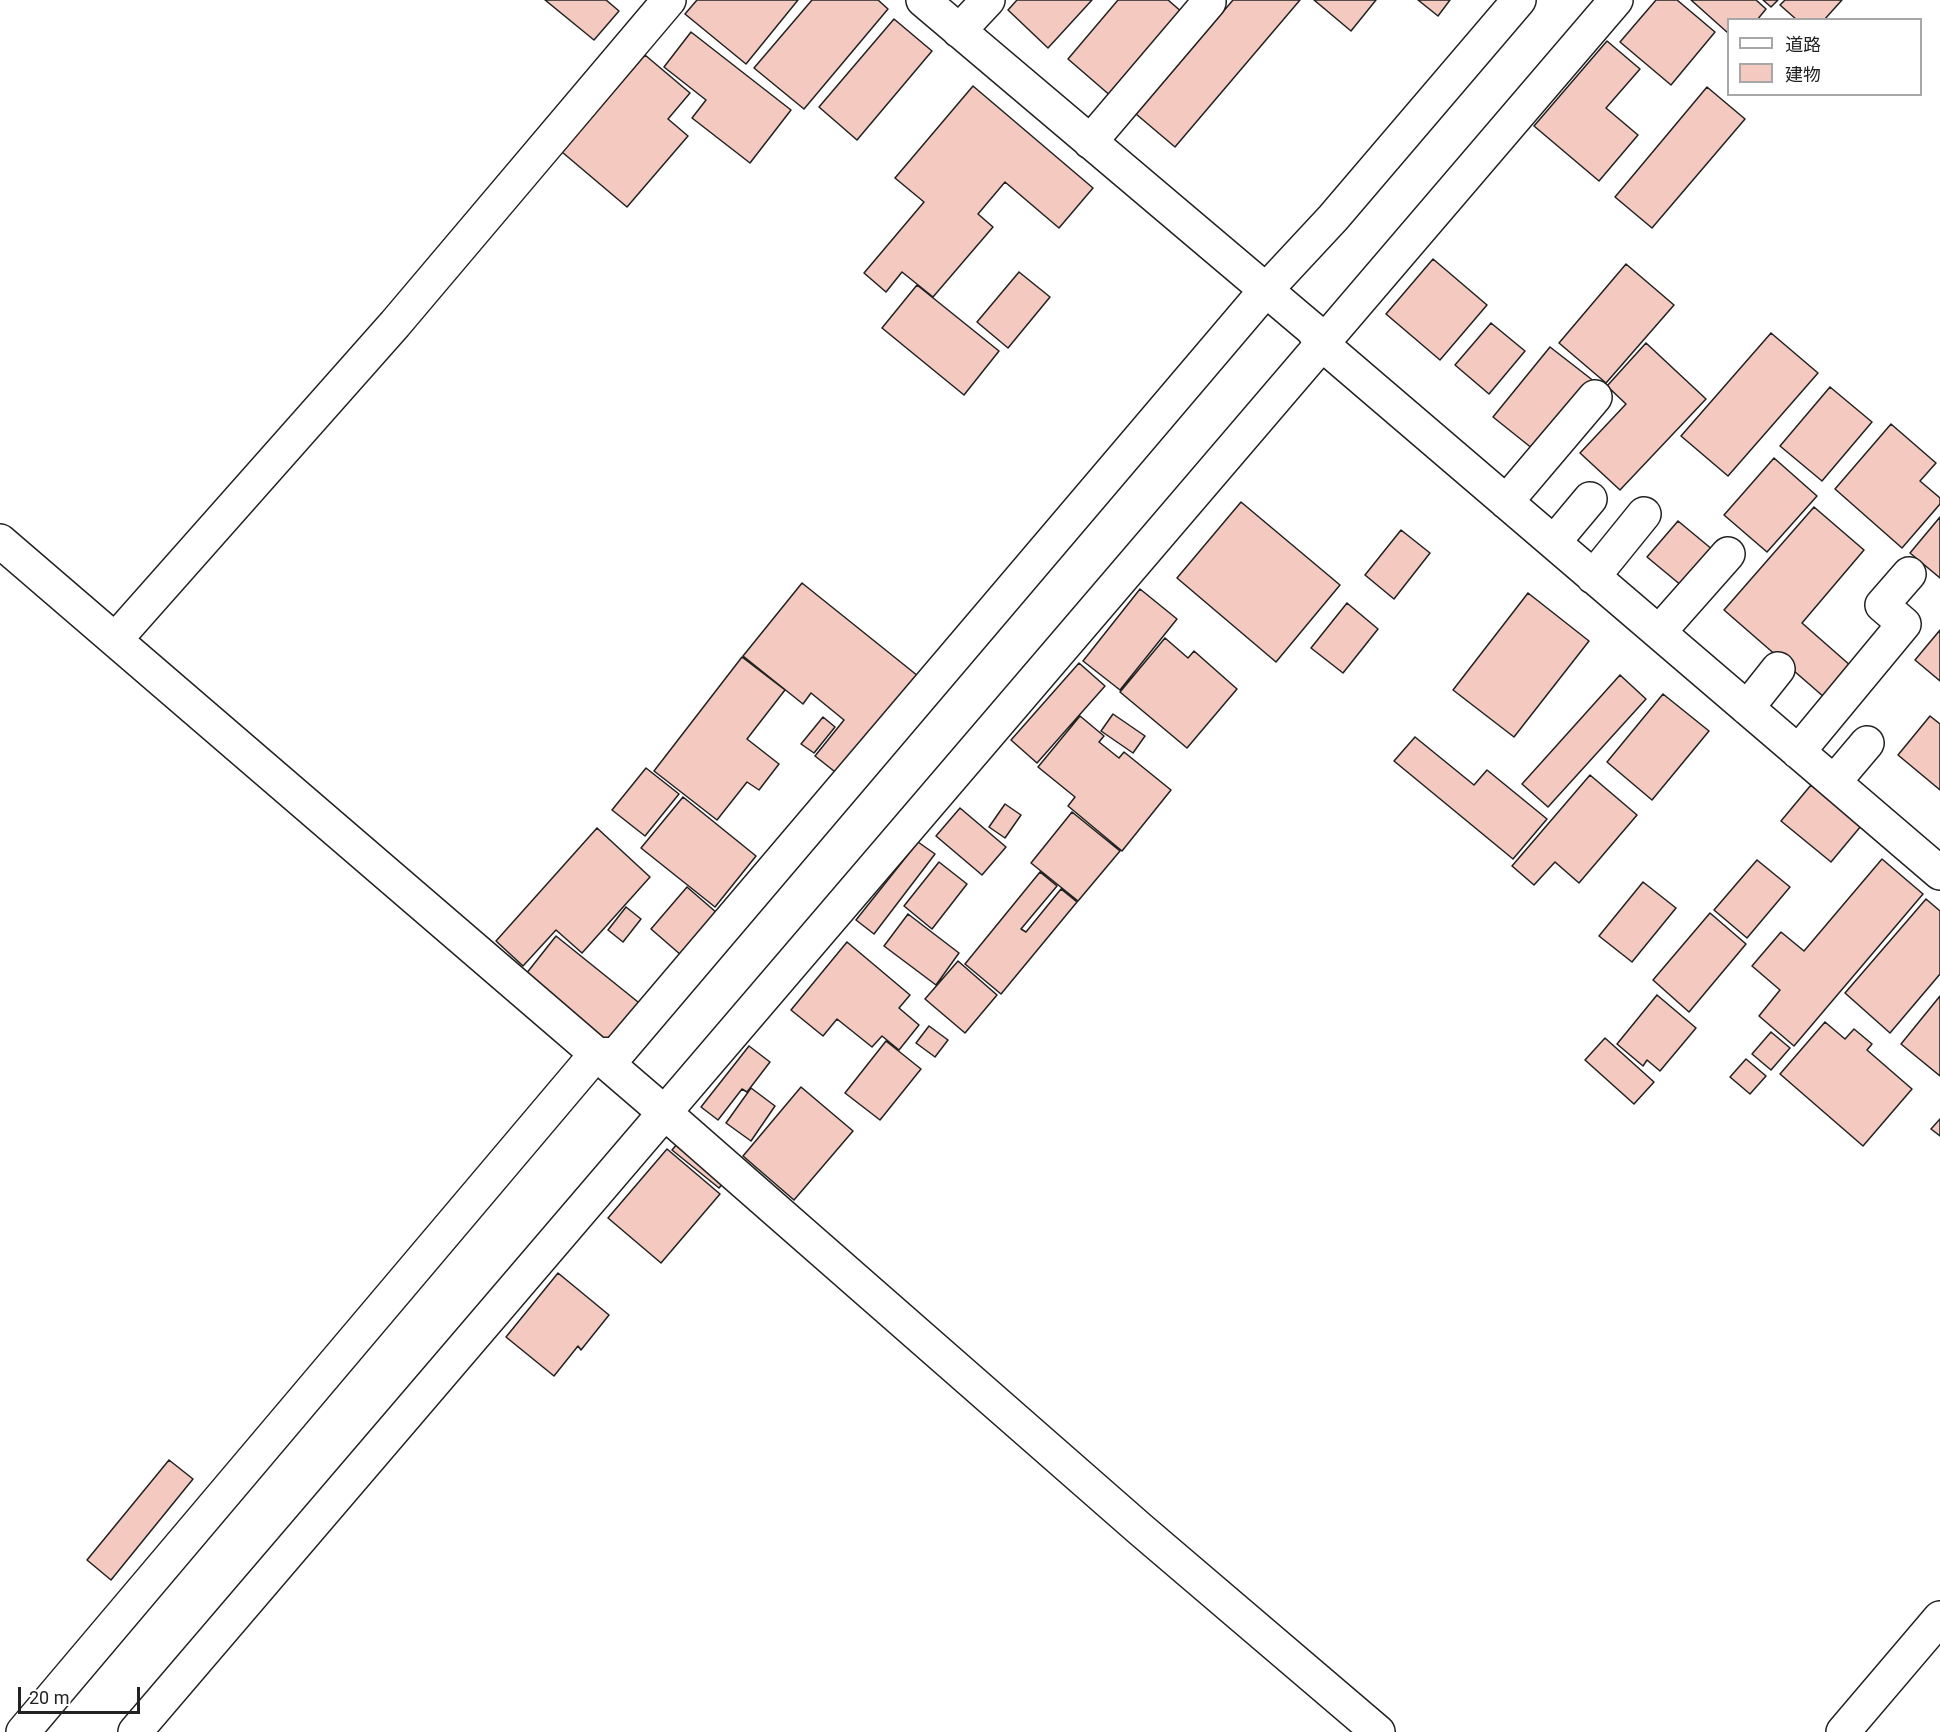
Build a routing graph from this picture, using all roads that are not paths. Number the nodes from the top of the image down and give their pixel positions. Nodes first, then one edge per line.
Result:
1 (669, 0) edge
2 (923, 0) edge
3 (1519, 0) edge
4 (1616, 0) edge
5 (1209, 2) dead end
6 (973, 16) edge
7 (1096, 135) junction
8 (1269, 295) junction
9 (1331, 328) junction
10 (1595, 397) dead end
11 (1520, 486) junction
12 (1590, 499) dead end
13 (1561, 534) junction
14 (0, 541) edge
15 (1728, 554) dead end
16 (1909, 574) dead end
17 (1672, 617) junction
18 (115, 640) junction
19 (1805, 743) junction
20 (1867, 743) dead end
21 (1834, 782) junction
22 (1937, 865) edge
23 (607, 1064) junction
24 (658, 1107) junction
25 (1940, 1618) edge
26 (23, 1732) edge
27 (135, 1732) edge
28 (1378, 1732) edge
29 (1842, 1732) edge

1 - 18 street
2 - 6 street
3 - 8 street
4 - 9 street
5 - 7 street
6 - 7 street
7 - 8 street
8 - 9 street
8 - 23 street
9 - 11 street
9 - 24 street
10 - 11 street
11 - 13 street
12 - 13 street
13 - 17 street
14 - 18 street
15 - 17 street
16 - 19 street
17 - 19 street
18 - 23 street
19 - 21 street
20 - 21 street
21 - 22 street
23 - 24 street
23 - 26 street
24 - 27 street
24 - 28 street
25 - 29 street

